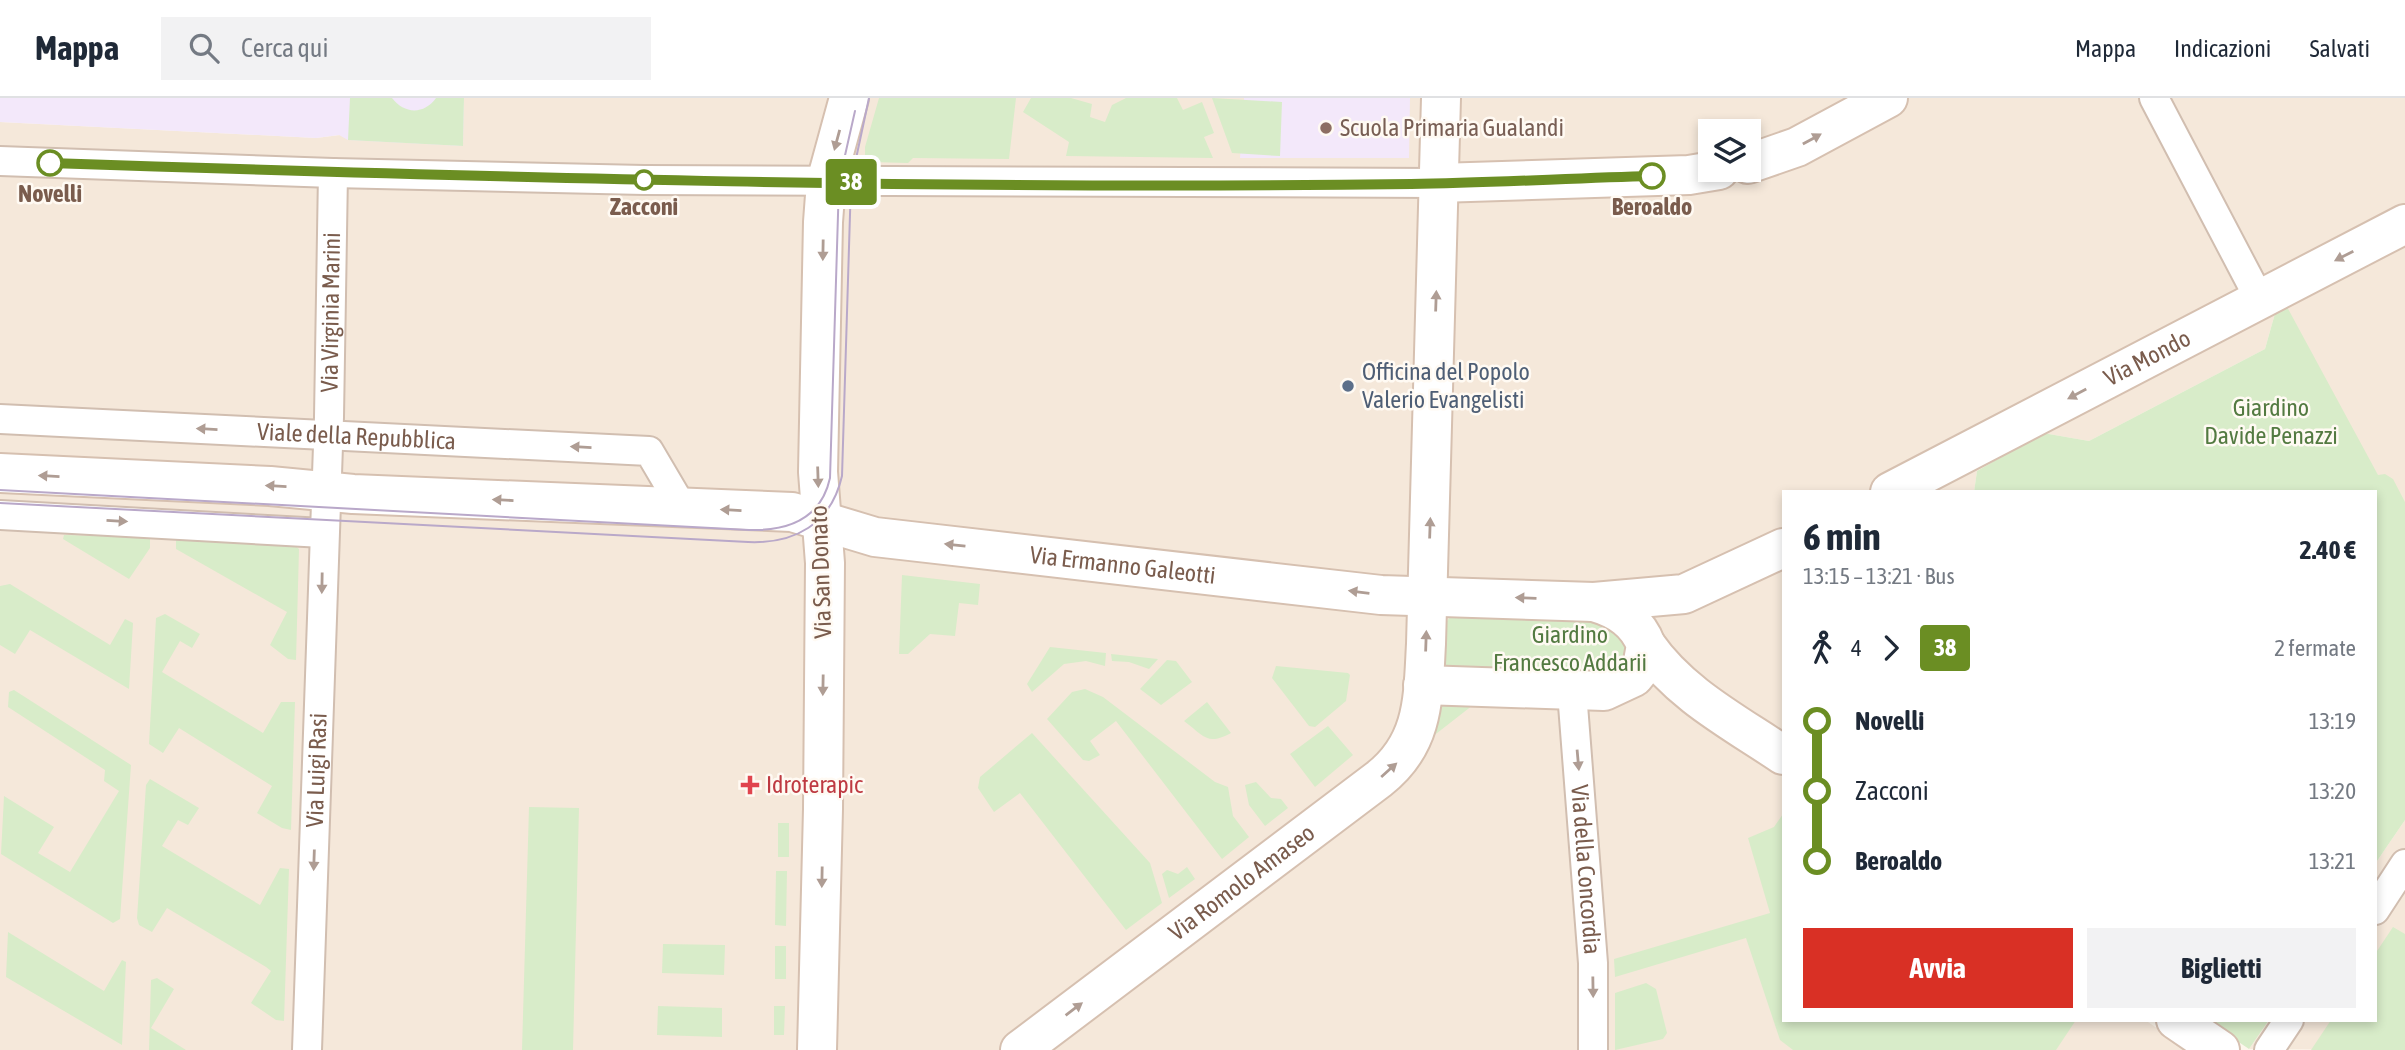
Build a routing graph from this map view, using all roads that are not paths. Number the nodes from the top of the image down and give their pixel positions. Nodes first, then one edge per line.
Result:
1 (849, 98) edge
2 (1441, 98) edge
3 (1888, 98) edge
4 (2154, 98) edge
5 (1761, 159) edge
6 (0, 161) edge
7 (333, 173) junction
8 (1698, 174) edge
9 (826, 182) junction
10 (1438, 183) junction
11 (2405, 224) edge
12 (2260, 300) junction
13 (0, 419) edge
14 (328, 435) junction
15 (0, 474) edge
16 (1894, 490) edge
17 (326, 491) junction
18 (682, 507) junction
19 (0, 515) edge
20 (821, 519) junction
21 (323, 533) junction
22 (1782, 548) edge
23 (1427, 596) junction
24 (1594, 602) junction
25 (1646, 645) junction
26 (1624, 684) junction
27 (1423, 685) junction
28 (1572, 692) junction
29 (1699, 699) junction
30 (1782, 754) edge
31 (2405, 864) edge
32 (2377, 907) edge
33 (2179, 1022) edge
34 (2288, 1022) edge
35 (2307, 1022) edge
36 (307, 1050) edge
37 (817, 1050) edge
38 (1020, 1050) edge
39 (1593, 1050) edge
40 (2220, 1050) edge
41 (2269, 1050) edge
42 (2291, 1050) edge

1 -> 9 main road, Via San Donato
2 - 10 main road, Via Romolo Amaseo
5 -> 3 main road
4 - 12 street
6 - 7 street
7 - 9 street
7 - 14 street, Via Virginia Marini
8 - 10 main road
9 - 10 street
9 -> 20 main road, Via San Donato
23 -> 10 main road, Via Romolo Amaseo
11 -> 12 main road, Via Mondo
12 -> 16 main road, Via Mondo
14 -> 13 street, Viale della Repubblica
14 - 17 street, Via Virginia Marini
18 -> 14 street, Viale della Repubblica
17 -> 15 main road
18 -> 17 main road
17 - 21 street, Via Luigi Rasi
20 -> 18 main road
19 -> 21 street
23 -> 20 main road, Via Ermanno Galeotti
20 -> 37 main road, Via San Donato
21 -> 36 street, Via Luigi Rasi
22 - 24 main road
24 -> 23 main road, Via Ermanno Galeotti
27 -> 23 main road, Via Romolo Amaseo
24 - 25 main road
25 - 26 main road
25 - 29 main road
26 - 28 main road
26 - 29 main road
27 - 28 main road
38 -> 27 main road, Via Romolo Amaseo
28 -> 39 street, Via della Concordia
29 - 30 main road
31 - 32 street
33 - 40 main road
34 - 41 street
35 - 42 street

